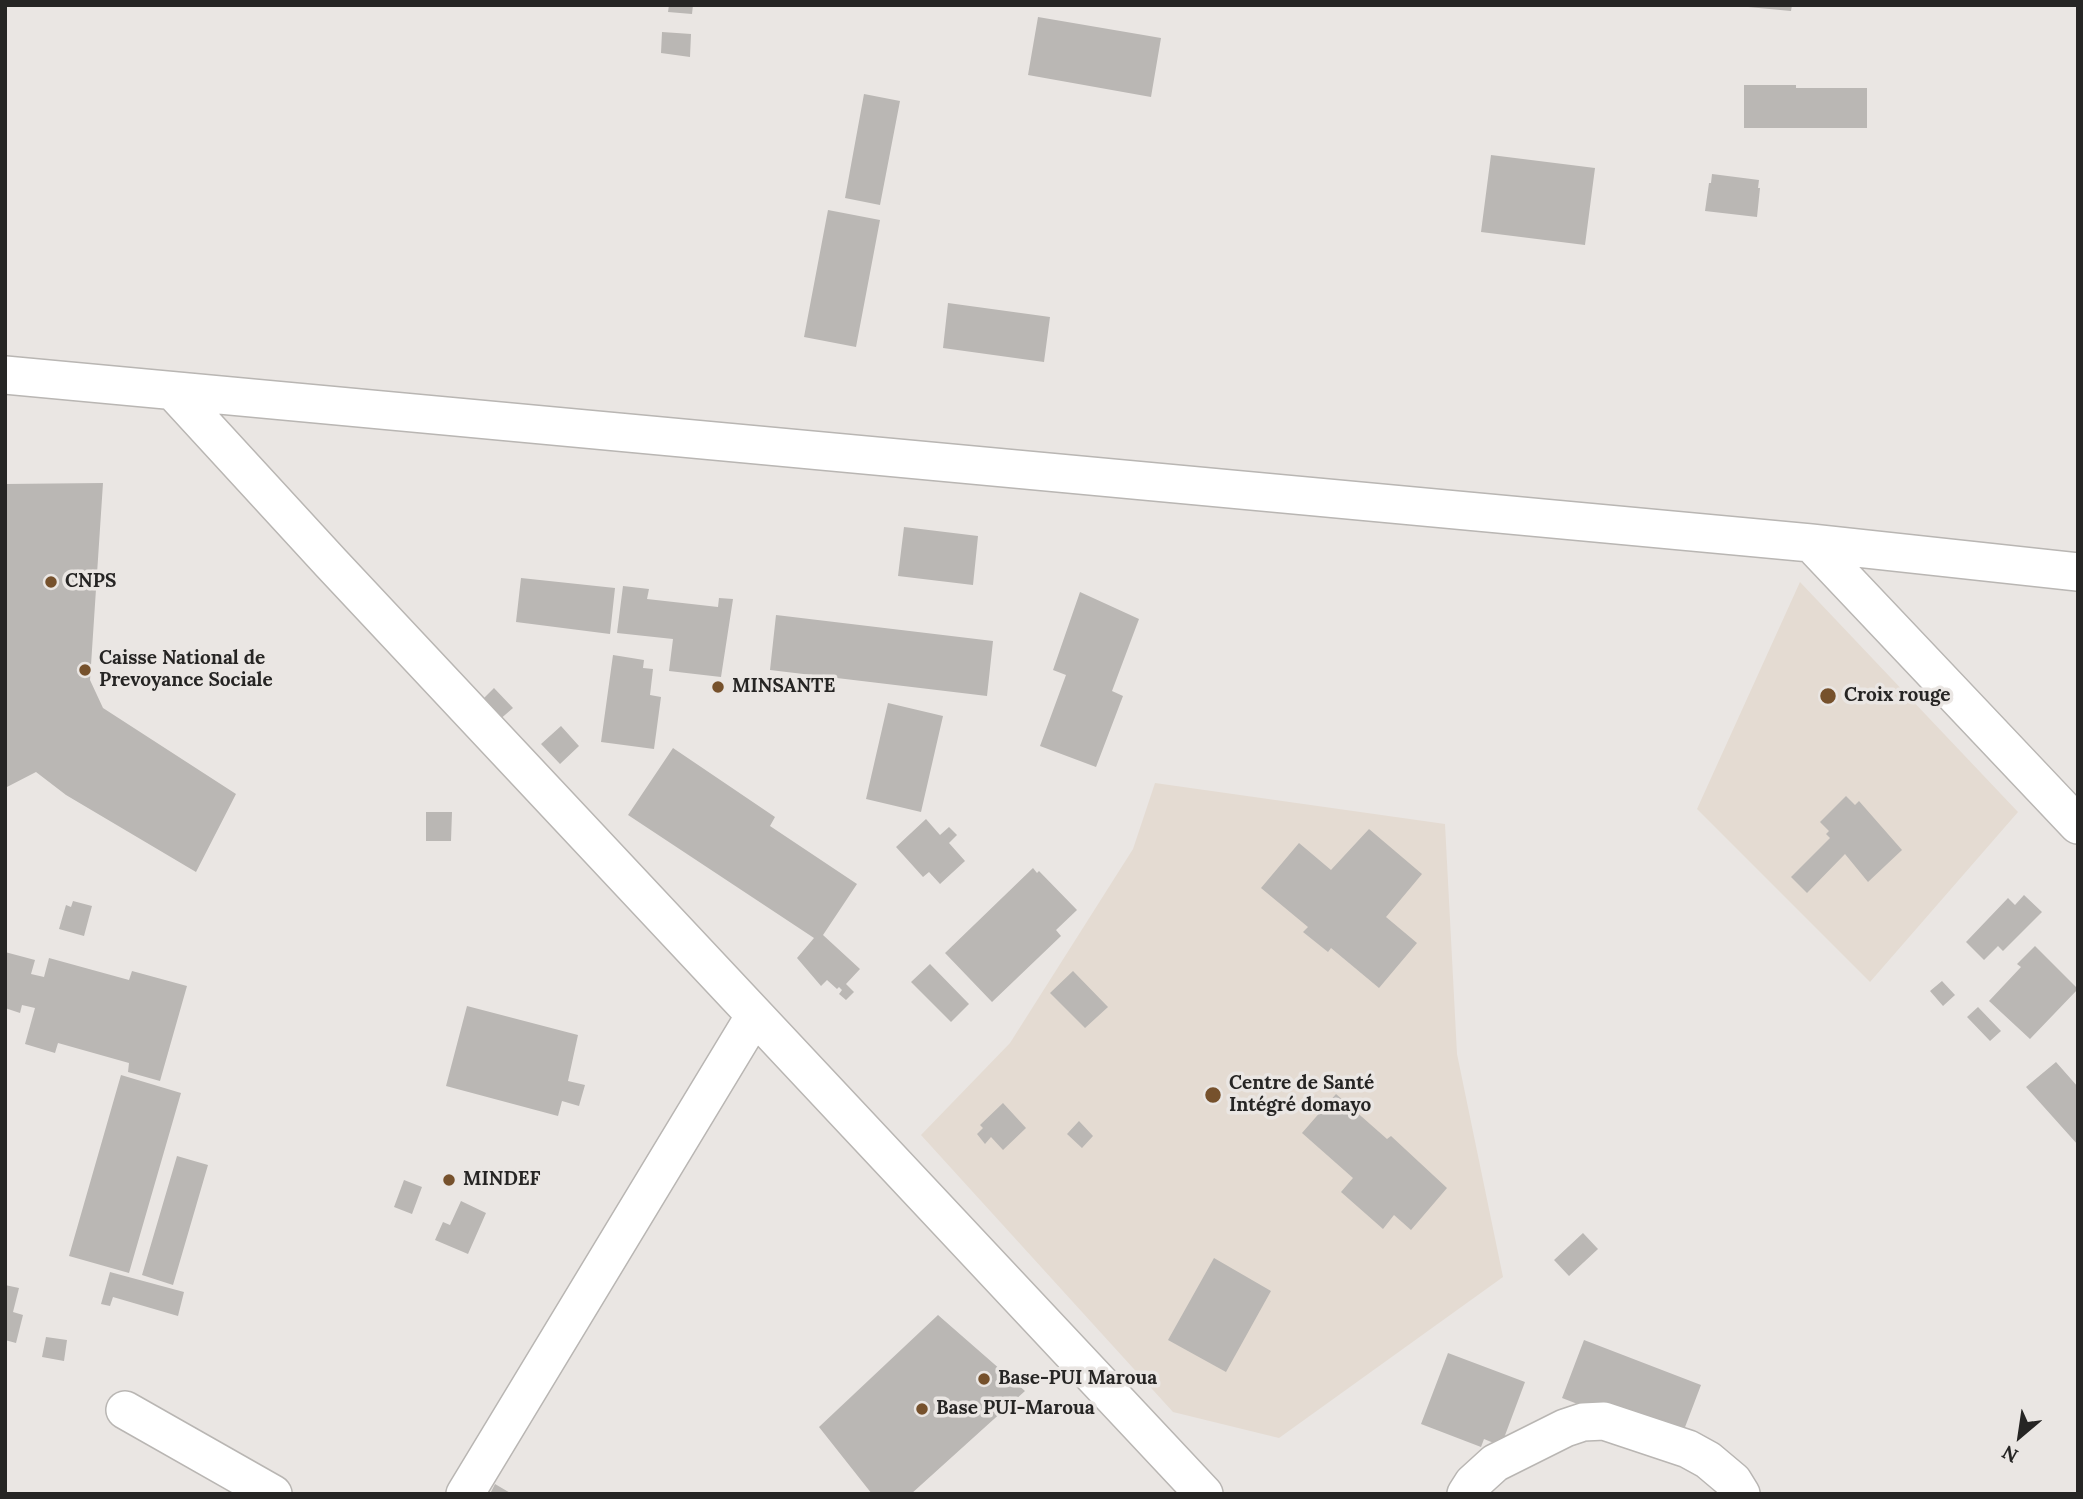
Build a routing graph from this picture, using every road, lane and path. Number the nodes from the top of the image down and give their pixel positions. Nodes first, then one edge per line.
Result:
1 (5, 375) edge
2 (173, 391) junction
3 (1811, 543) junction
4 (2078, 572) edge
5 (2078, 825) edge
6 (755, 1015) junction
7 (125, 1410) dead end
8 (273, 1494) edge
9 (465, 1494) edge
10 (1204, 1494) edge
11 (1466, 1494) edge
12 (1741, 1494) edge

1 - 2 street
2 - 3 street
2 - 6 street
3 - 4 street
3 - 5 street
6 - 9 street
6 - 10 street
7 - 8 street
11 - 12 street

